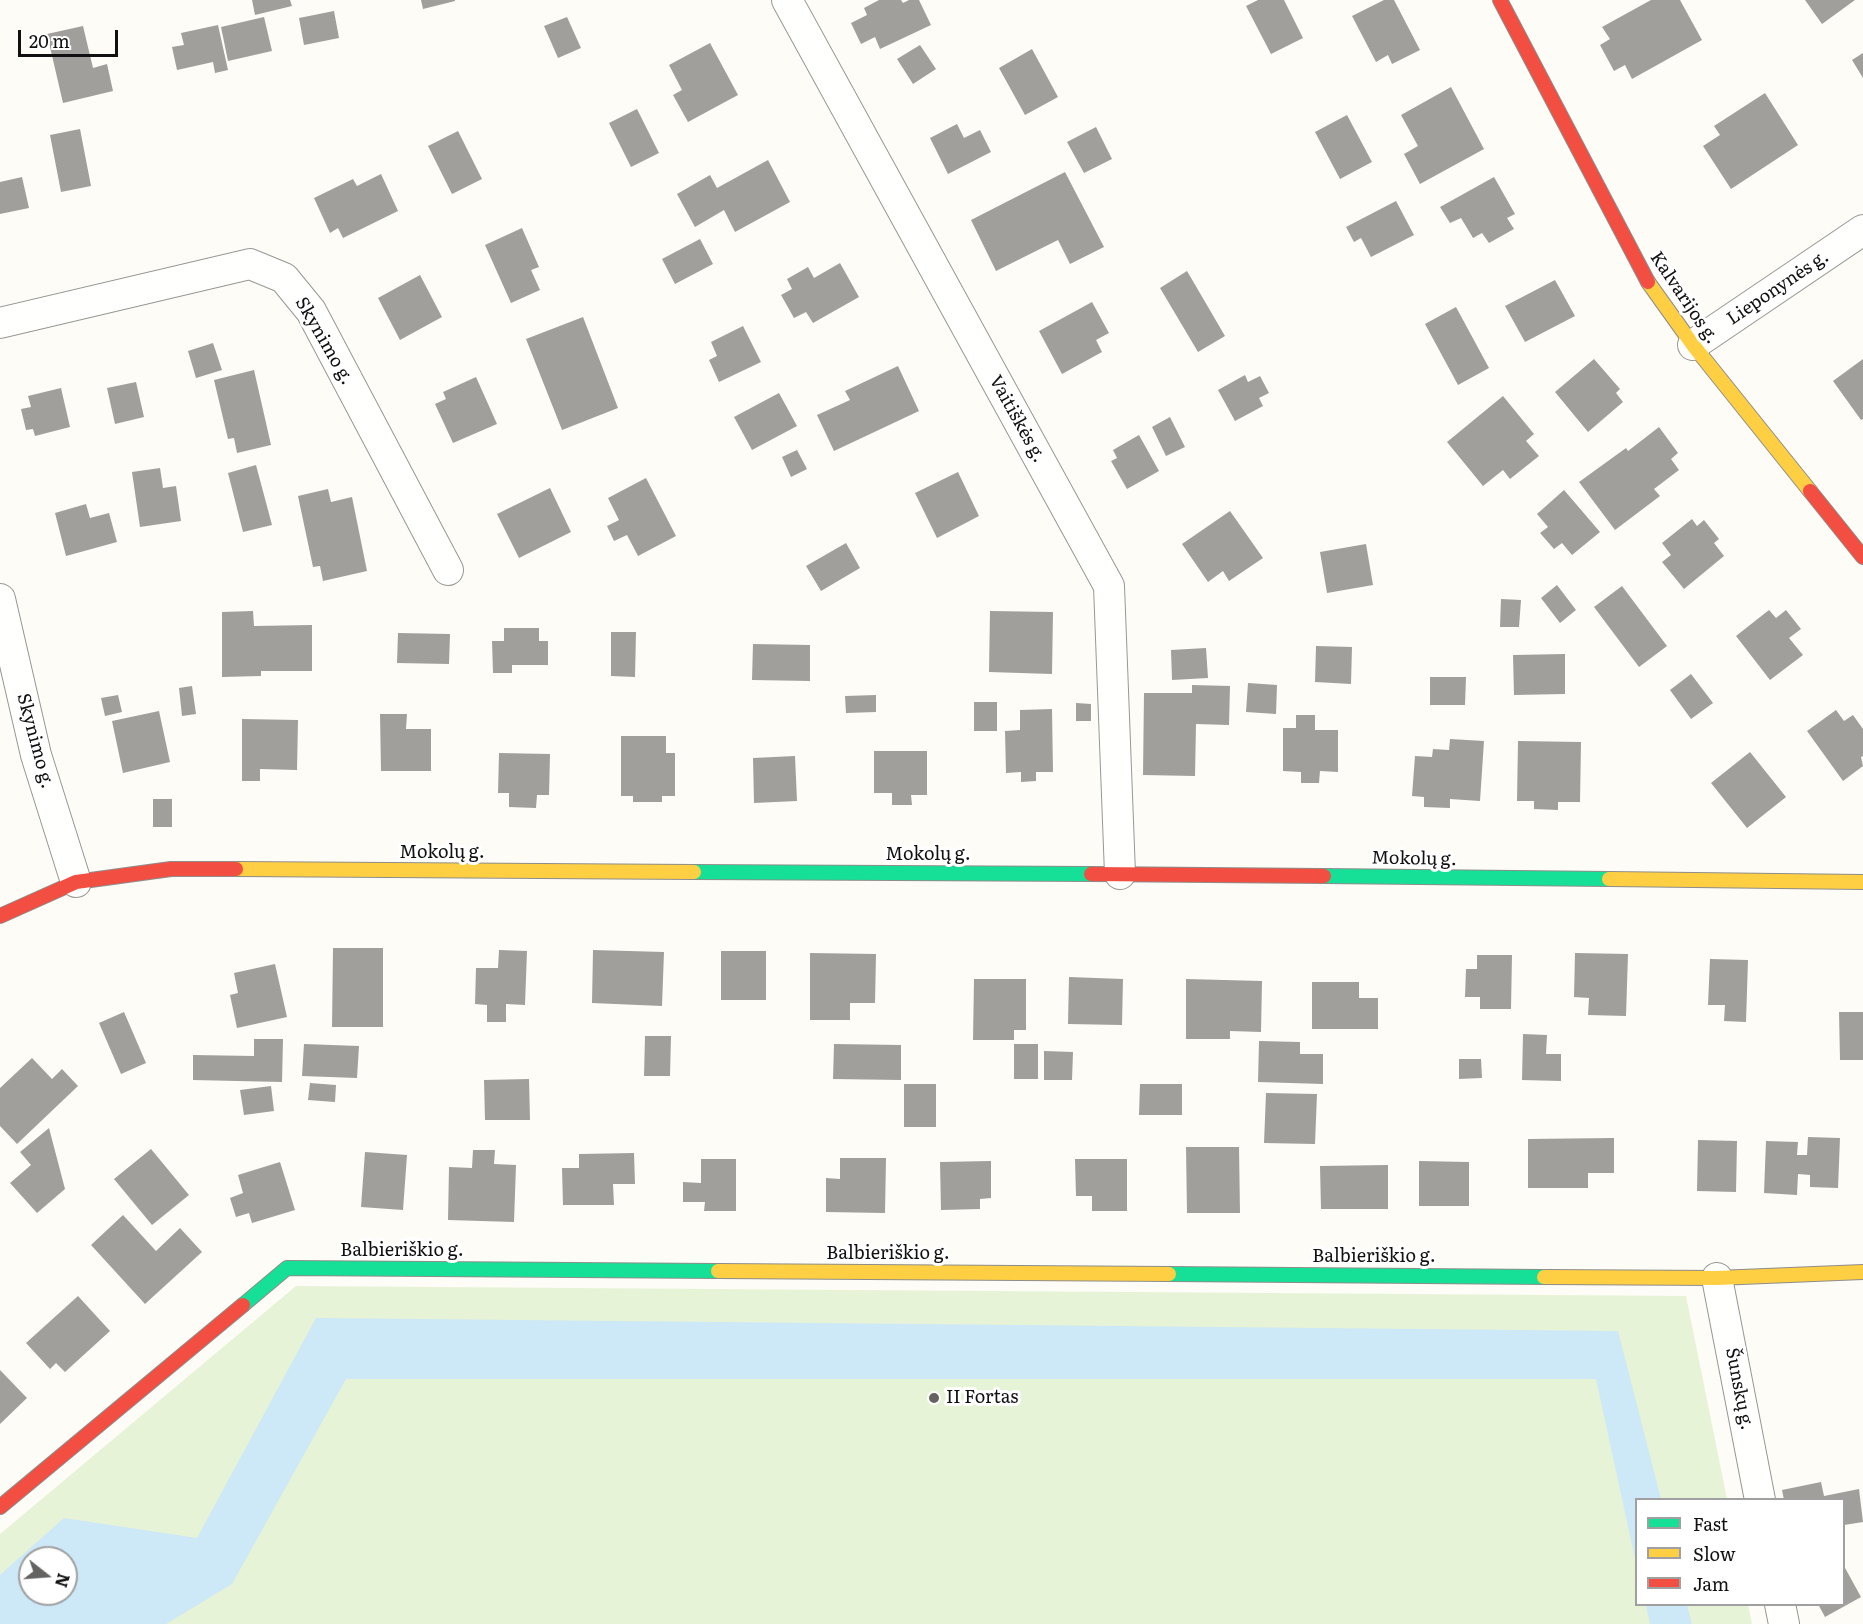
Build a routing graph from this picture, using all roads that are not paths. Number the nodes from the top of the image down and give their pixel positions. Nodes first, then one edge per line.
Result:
1 (787, 0) edge
2 (1500, 0) edge
3 (1863, 230) edge
4 (0, 323) edge
5 (1693, 345) junction
6 (1863, 557) edge
7 (448, 570) dead end
8 (0, 599) edge
9 (1120, 874) junction
10 (76, 882) junction
11 (1863, 882) edge
12 (0, 916) edge
13 (1863, 1272) edge
14 (1717, 1278) junction
15 (1760, 1498) edge
16 (0, 1507) edge
17 (1780, 1606) edge
18 (1784, 1624) edge

1 - 9 street, Vaitiškės g.
2 - 5 street, Kalvarijos g.
3 - 5 street, Lieponynės g.
4 - 7 street, Skynimo g.
5 - 6 street, Kalvarijos g.
8 - 10 street, Skynimo g.
9 - 10 street, Mokolų g.
9 - 11 street, Mokolų g.
10 - 12 street, Mokolų g.
13 - 14 street, Balbieriškio g.
14 - 15 street, Šunskų g.
14 - 16 street, Balbieriškio g.
17 - 18 street

